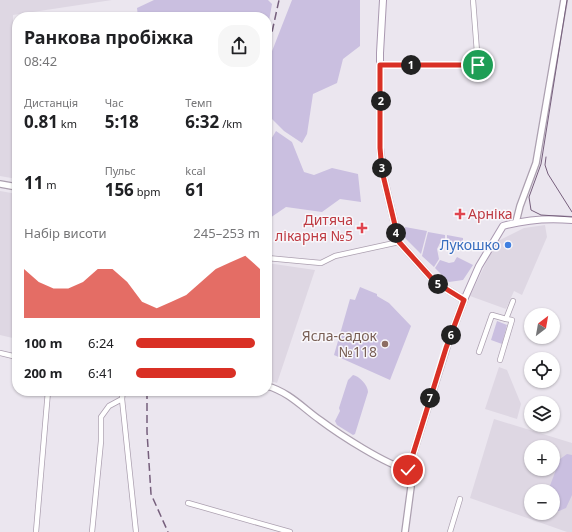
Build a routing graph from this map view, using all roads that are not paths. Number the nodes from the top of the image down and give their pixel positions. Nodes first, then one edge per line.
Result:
1 (383, 0) edge
2 (472, 0) edge
3 (564, 0) edge
4 (380, 65) junction
5 (0, 184) edge
6 (12, 186) edge
7 (572, 215) edge
8 (562, 219) junction
9 (572, 220) edge
10 (516, 222) junction
11 (399, 242) junction
12 (272, 258) edge
13 (464, 300) junction
14 (512, 301) dead end
15 (506, 319) junction
16 (479, 352) dead end
17 (0, 353) edge
18 (12, 355) edge
19 (500, 360) dead end
20 (272, 388) edge
21 (48, 396) edge
22 (122, 396) edge
23 (122, 399) junction
24 (408, 470) junction
25 (460, 499) dead end
26 (188, 503) dead end
27 (36, 532) edge
28 (92, 532) edge
29 (136, 532) edge
30 (290, 532) edge
31 (405, 532) edge
32 (450, 532) edge

1 - 4 main road
2 - 4 street
3 - 10 street
4 - 11 main road
5 - 6 street
7 - 8 main road
8 - 9 main road
8 - 10 main road
10 - 13 main road
11 - 12 street
11 - 13 main road
13 - 24 street
14 - 15 street
15 - 16 street
15 - 19 street
17 - 18 street
20 - 24 street
21 - 27 street
22 - 23 street
23 - 28 street
23 - 29 street
24 - 31 street
25 - 32 street
26 - 30 street

